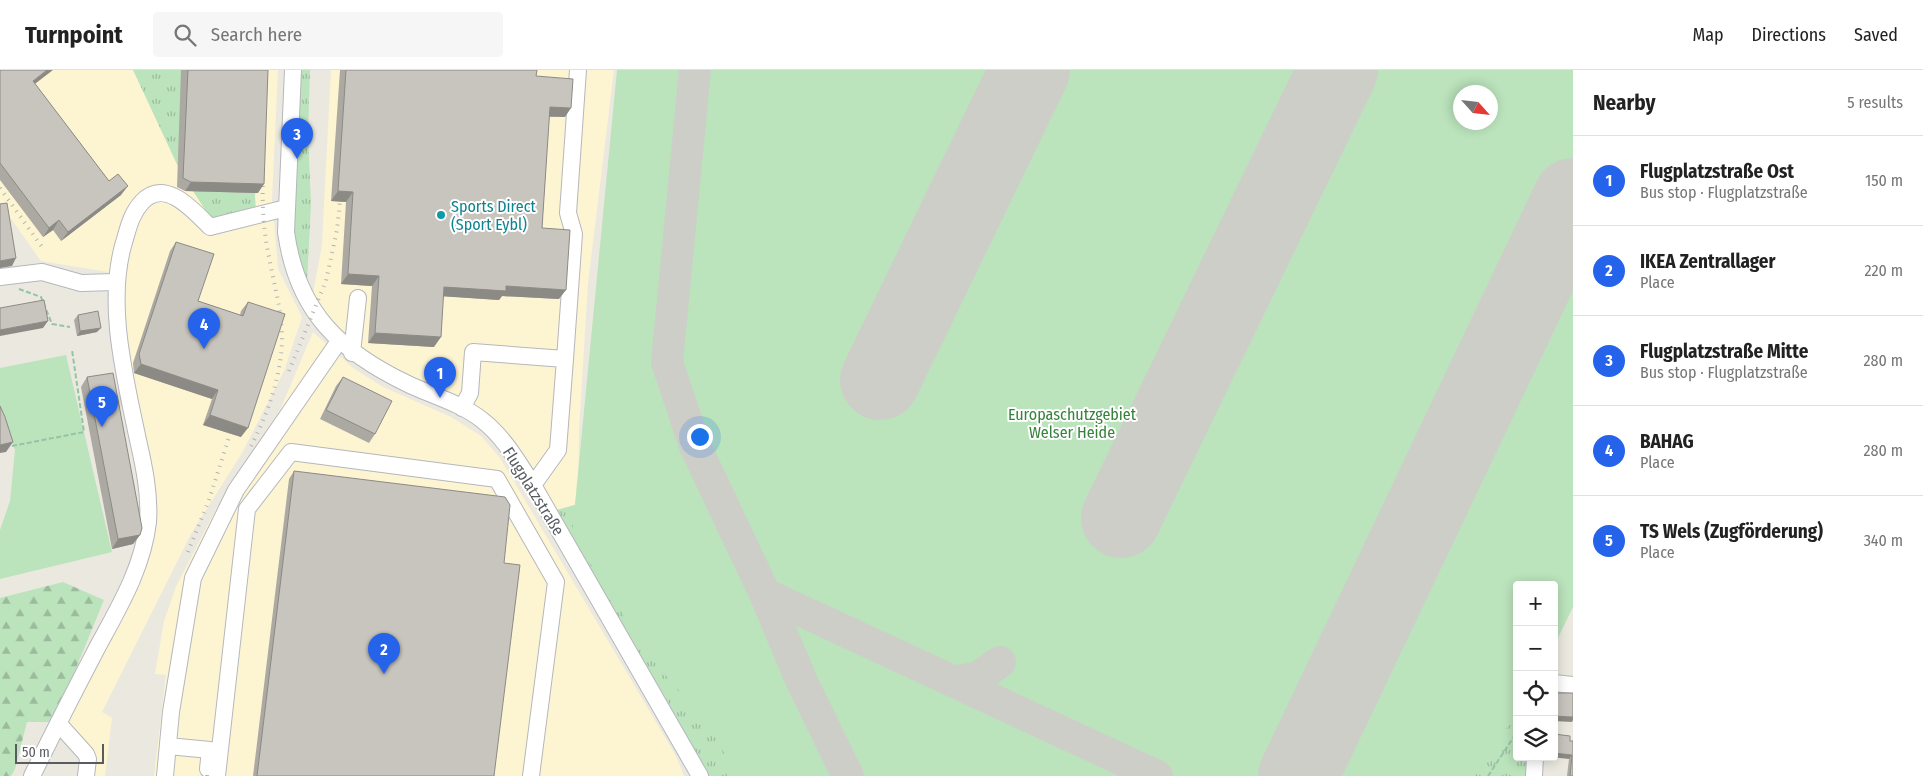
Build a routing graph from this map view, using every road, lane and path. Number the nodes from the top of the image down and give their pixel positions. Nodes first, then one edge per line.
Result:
1 (293, 70) edge
2 (578, 70) edge
3 (286, 208) junction
4 (5, 276) edge
5 (116, 282) junction
6 (358, 298) dead end
7 (70, 327) dead end
8 (339, 341) junction
9 (72, 350) dead end
10 (352, 352) junction
11 (565, 359) junction
12 (462, 408) junction
13 (12, 446) edge
14 (532, 486) junction
15 (1558, 683) edge
16 (1573, 685) edge
17 (58, 724) junction
18 (1513, 738) edge
19 (168, 746) junction
20 (1536, 761) edge
21 (212, 773) edge
22 (32, 776) edge
23 (86, 776) edge
24 (165, 776) edge
25 (531, 776) edge
26 (700, 776) edge
27 (1488, 776) edge
28 (1534, 776) edge

1 - 3 street, Flugplatzstraße
2 - 11 street
3 - 5 street
3 - 8 street, Flugplatzstraße
4 - 5 street
4 - 7 path
5 - 17 street
6 - 10 street
8 - 10 street, Flugplatzstraße
8 - 19 street
9 - 13 path
10 - 12 street, Flugplatzstraße
11 - 12 street
11 - 14 street
12 - 14 street, Flugplatzstraße
14 - 26 street, Flugplatzstraße
15 - 16 street
17 - 22 street
17 - 23 street
18 - 27 path
19 - 21 street
19 - 24 street
20 - 28 street
21 - 25 street

